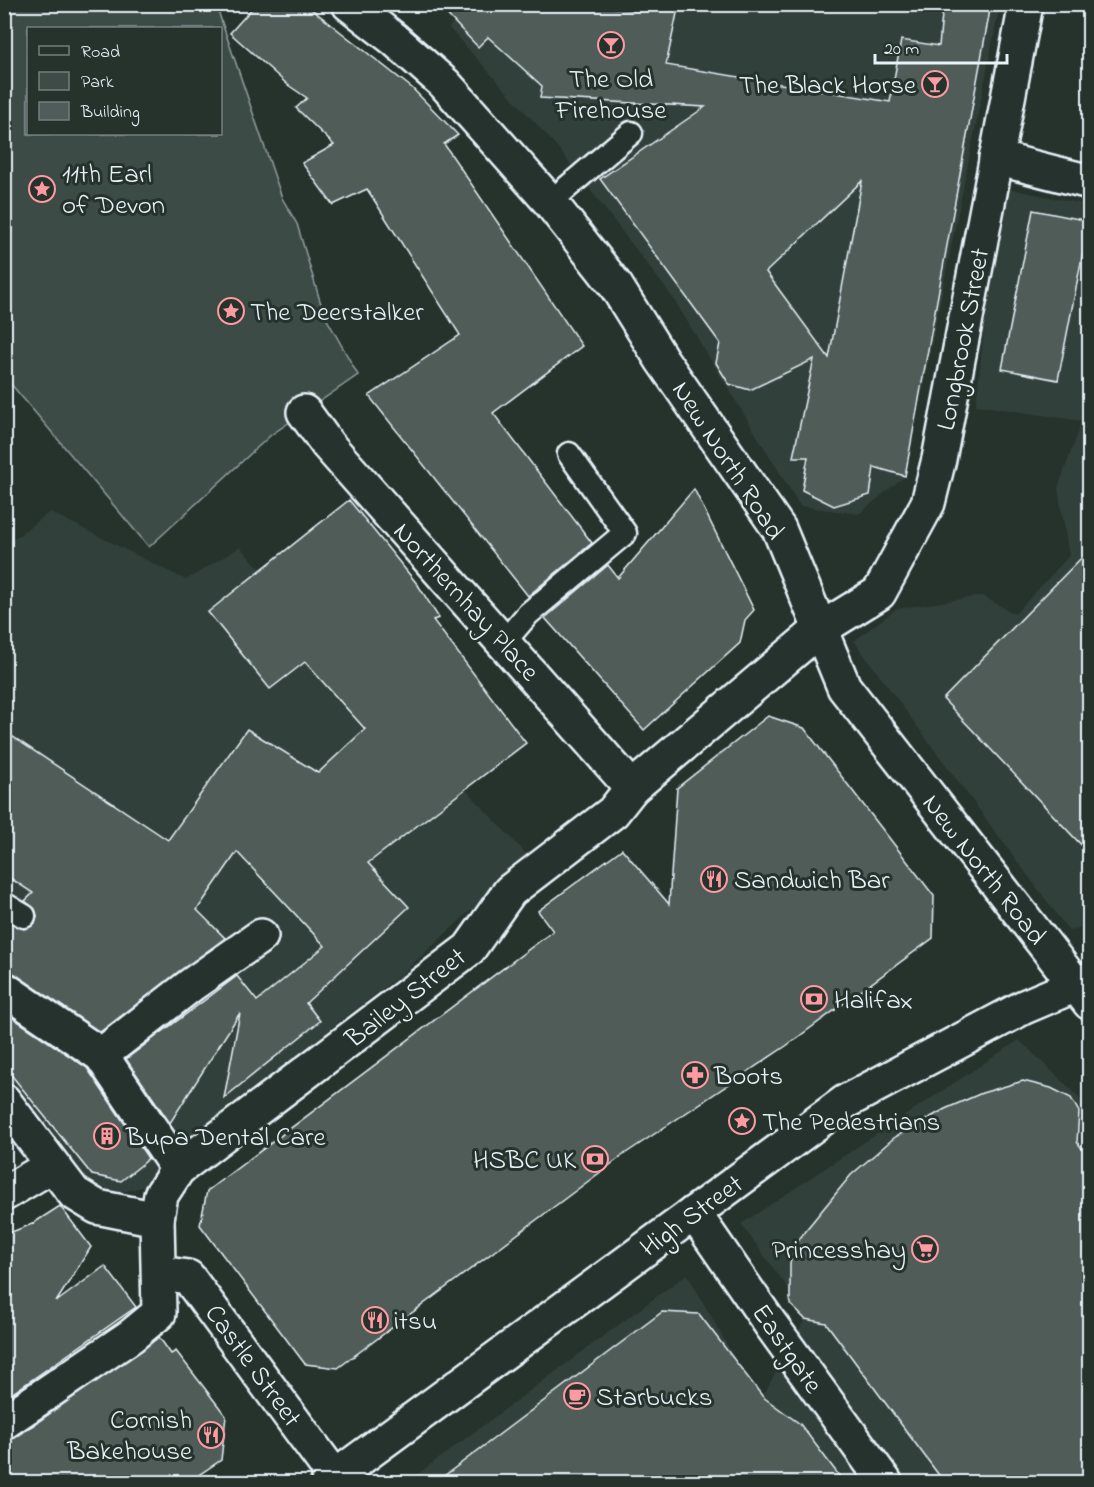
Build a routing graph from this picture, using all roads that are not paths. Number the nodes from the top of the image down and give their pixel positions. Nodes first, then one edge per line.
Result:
1 (349, 4) edge
2 (1026, 4) edge
3 (631, 133) dead end
4 (996, 158) junction
5 (1089, 182) edge
6 (550, 202) junction
7 (304, 412) dead end
8 (569, 454) dead end
9 (819, 630) junction
10 (504, 642) junction
11 (632, 788) junction
12 (4, 904) edge
13 (24, 916) dead end
14 (261, 936) dead end
15 (4, 989) edge
16 (1085, 989) edge
17 (101, 1055) junction
18 (4, 1101) edge
19 (51, 1166) junction
20 (178, 1169) junction
21 (4, 1194) edge
22 (694, 1213) junction
23 (157, 1219) junction
24 (160, 1273) junction
25 (4, 1422) edge
26 (332, 1480) edge
27 (885, 1482) edge

1 - 6 street, New North Road
2 - 4 street, Longbrook Street
3 - 6 lane
4 - 5 street
4 - 9 street, Longbrook Street
6 - 9 street, New North Road
7 - 10 street, Northernhay Place
8 - 10 lane
9 - 11 street, Bailey Street
9 - 16 street, New North Road
10 - 11 street, Northernhay Place
11 - 20 street, Bailey Street
12 - 13 lane
14 - 17 street
15 - 17 street
16 - 22 street, High Street
17 - 20 street
18 - 19 street
19 - 21 street
19 - 23 street
20 - 23 street, Bailey Street
22 - 26 street, High Street
22 - 27 street, Eastgate
23 - 24 street, Bailey Street
24 - 25 street, Bailey Street
24 - 26 street, Castle Street

